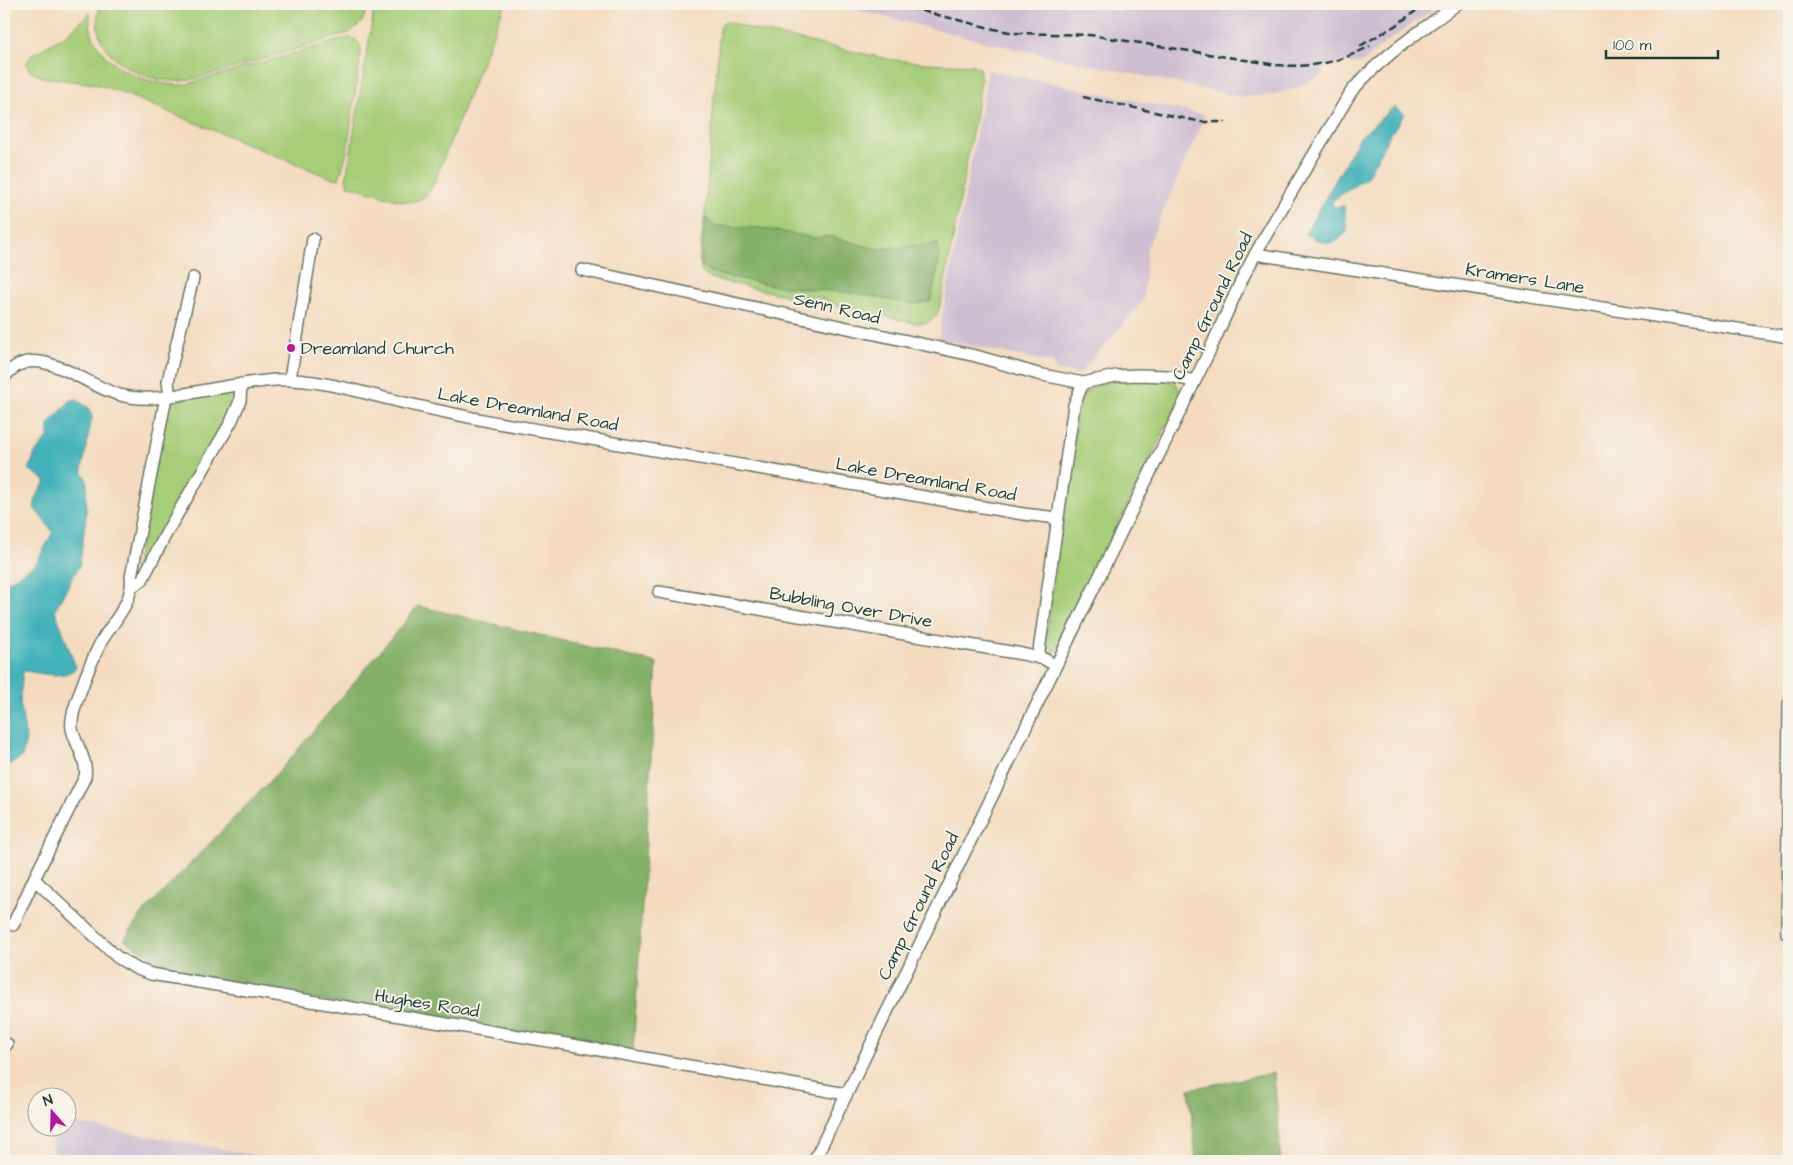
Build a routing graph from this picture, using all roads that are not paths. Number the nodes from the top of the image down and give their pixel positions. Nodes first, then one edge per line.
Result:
1 (1457, 4) edge
2 (313, 239) dead end
3 (1255, 254) junction
4 (582, 270) dead end
5 (193, 278) dead end
6 (1789, 338) edge
7 (4, 378) edge
8 (290, 379) junction
9 (1195, 381) junction
10 (1083, 383) junction
11 (242, 384) junction
12 (168, 396) junction
13 (1058, 518) junction
14 (133, 586) junction
15 (659, 592) dead end
16 (1038, 658) junction
17 (1055, 666) junction
18 (1789, 704) edge
19 (34, 879) junction
20 (13, 925) dead end
21 (1787, 933) dead end
22 (846, 1094) junction
23 (814, 1161) edge

1 - 3 street, Camp Ground Road
2 - 8 street
3 - 6 street, Kramers Lane
3 - 9 street, Camp Ground Road
4 - 10 street, Senn Road
5 - 12 street
7 - 12 street, Lake Dreamland Road
8 - 11 street, Lake Dreamland Road
8 - 13 street, Lake Dreamland Road
9 - 10 street
9 - 17 street, Camp Ground Road
10 - 13 street
11 - 12 street, Lake Dreamland Road
11 - 14 street
12 - 14 street
13 - 16 street
14 - 19 street
15 - 16 street, Bubbling Over Drive
16 - 17 street
17 - 22 street, Camp Ground Road
18 - 21 street
19 - 20 street
19 - 22 street, Hughes Road
22 - 23 street, Camp Ground Road

